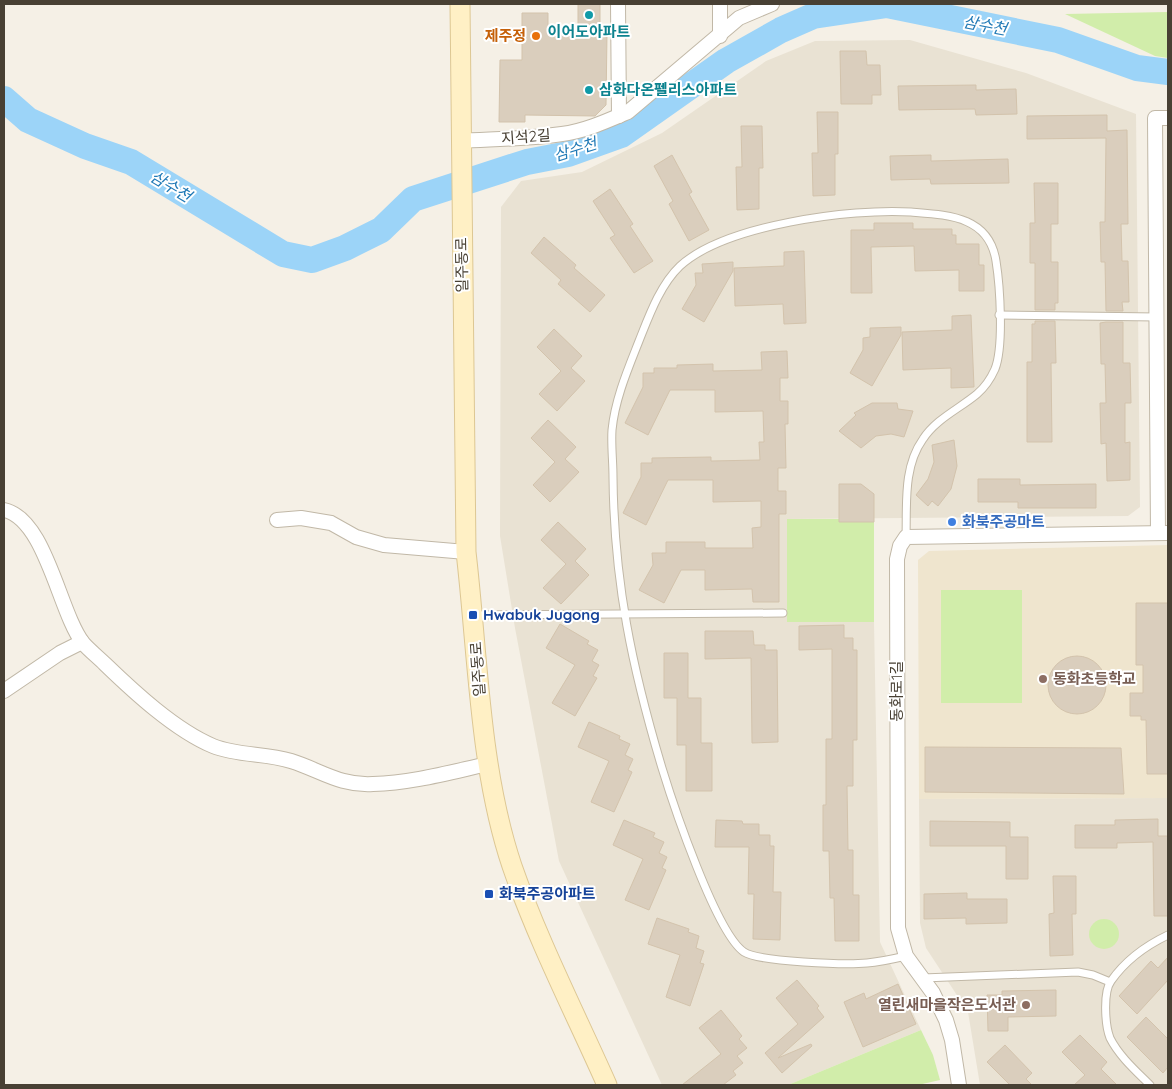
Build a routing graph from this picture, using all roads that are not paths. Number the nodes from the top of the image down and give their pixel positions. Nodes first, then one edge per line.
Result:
1 (460, 4) edge
2 (618, 4) edge
3 (720, 4) edge
4 (772, 4) edge
5 (720, 36) junction
6 (619, 116) junction
7 (1162, 118) edge
8 (460, 147) junction
9 (999, 315) junction
10 (1162, 317) edge
11 (4, 510) edge
12 (277, 520) dead end
13 (1163, 533) edge
14 (906, 537) junction
15 (466, 552) junction
16 (783, 613) dead end
17 (623, 614) junction
18 (473, 615) junction
19 (82, 642) junction
20 (4, 691) edge
21 (488, 764) junction
22 (1168, 935) edge
23 (906, 956) junction
24 (922, 978) junction
25 (1110, 982) junction
26 (607, 1085) edge
27 (959, 1085) edge
28 (1150, 1085) edge

1 - 8 main road
2 - 6 street
3 - 5 street
4 - 5 street, 지석2길
5 - 6 street, 지석2길
6 - 8 street, 지석2길
7 - 10 street
8 - 15 main road, 일주동로
9 - 10 lane
9 - 14 lane
9 - 17 lane
10 - 13 street
11 - 19 street
12 - 15 street
13 - 14 street
14 - 23 street, 동화로1길
15 - 18 main road, 일주동로
16 - 17 lane
17 - 18 lane
17 - 23 lane
18 - 21 main road, 일주동로
19 - 20 street
19 - 21 street
21 - 26 main road, 일주동로
22 - 25 lane
23 - 24 street, 동화로1길
24 - 25 lane
24 - 27 street, 동화로1길
25 - 28 lane

